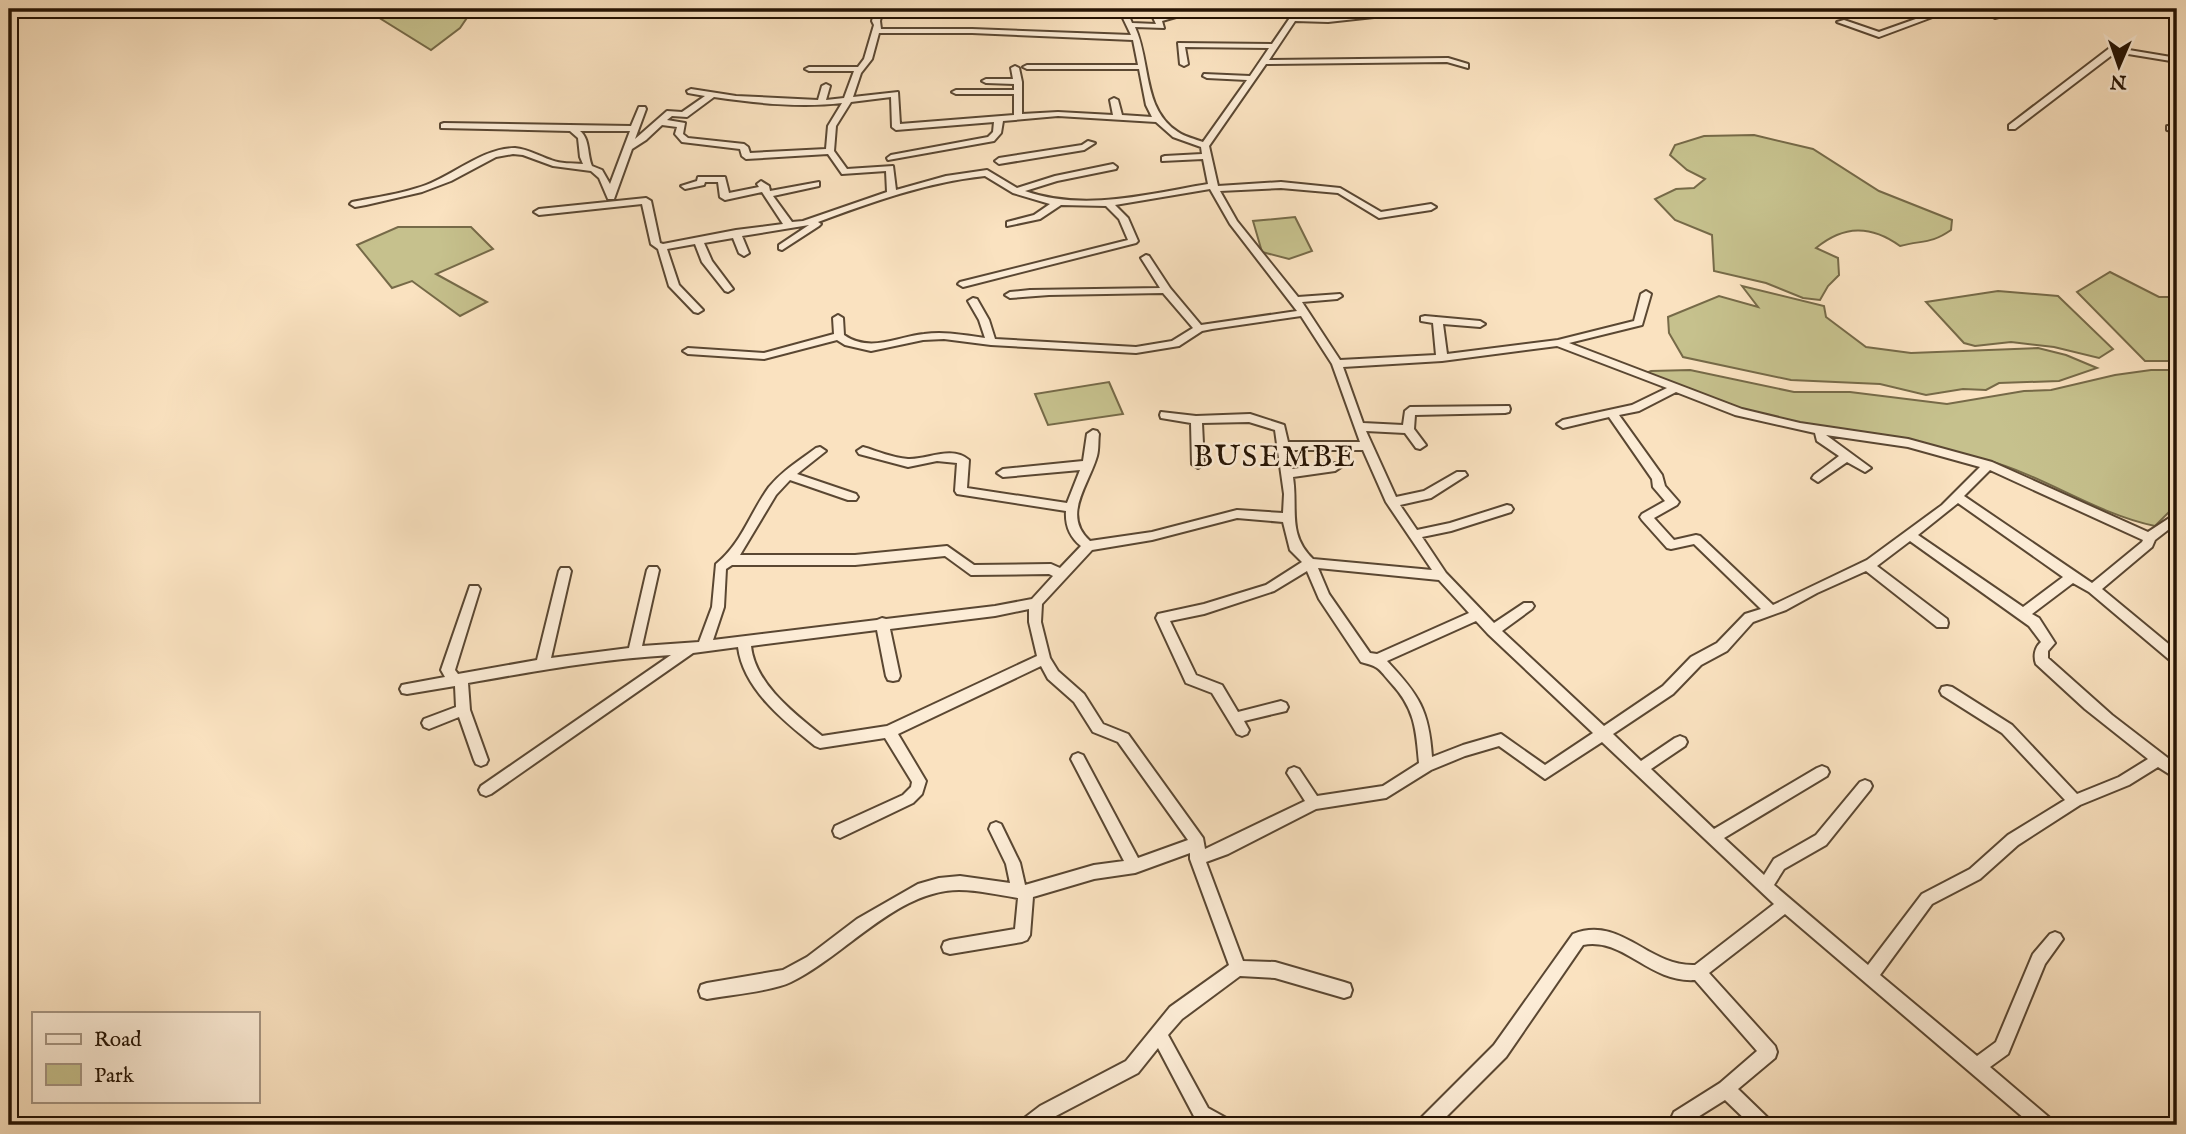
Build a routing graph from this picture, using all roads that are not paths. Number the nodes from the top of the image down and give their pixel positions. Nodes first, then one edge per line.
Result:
1 (879, 9) edge
2 (1036, 9) edge
3 (1122, 9) edge
4 (1153, 9) edge
5 (1429, 9) edge
6 (1950, 9) edge
7 (1981, 9) edge
8 (1296, 14) edge
9 (1173, 15) dead end
10 (1998, 16) dead end
11 (1160, 19) junction
12 (1841, 22) dead end
13 (1131, 25) junction
14 (876, 32) junction
15 (1136, 38) junction
16 (1274, 46) junction
17 (2177, 60) edge
18 (1263, 62) junction
19 (1184, 64) dead end
20 (1465, 66) dead end
21 (1027, 67) dead end
22 (1140, 67) junction
23 (1015, 68) dead end
24 (808, 69) dead end
25 (860, 69) junction
26 (1207, 76) dead end
27 (1252, 78) junction
28 (986, 81) dead end
29 (1018, 82) junction
30 (826, 86) dead end
31 (691, 91) dead end
32 (956, 92) dead end
33 (1017, 92) junction
34 (713, 94) junction
35 (1114, 100) dead end
36 (847, 101) junction
37 (821, 103) junction
38 (642, 109) dead end
39 (1118, 117) junction
40 (1018, 118) junction
41 (999, 119) junction
42 (1158, 120) junction
43 (660, 122) junction
44 (444, 126) dead end
45 (2012, 127) dead end
46 (573, 129) junction
47 (634, 129) junction
48 (991, 139) junction
49 (1091, 143) dead end
50 (627, 148) junction
51 (830, 151) junction
52 (1206, 151) junction
53 (891, 158) dead end
54 (1164, 159) dead end
55 (999, 161) junction
56 (1113, 167) dead end
57 (589, 168) junction
58 (987, 173) junction
59 (816, 184) dead end
60 (685, 186) dead end
61 (765, 188) junction
62 (1214, 188) junction
63 (1016, 191) junction
64 (892, 194) junction
65 (614, 201) junction
66 (1058, 203) junction
67 (1108, 203) junction
68 (355, 204) dead end
69 (1431, 207) dead end
70 (539, 212) dead end
71 (815, 220) junction
72 (788, 224) junction
73 (1010, 224) dead end
74 (736, 233) junction
75 (698, 240) junction
76 (663, 247) junction
77 (782, 247) dead end
78 (744, 253) dead end
79 (1146, 258) dead end
80 (962, 284) dead end
81 (728, 289) dead end
82 (1166, 290) junction
83 (1646, 294) dead end
84 (1010, 295) dead end
85 (1337, 296) dead end
86 (1295, 300) junction
87 (973, 301) dead end
88 (698, 310) dead end
89 (1303, 313) junction
90 (838, 318) dead end
91 (1424, 318) dead end
92 (1438, 321) junction
93 (1479, 324) dead end
94 (1199, 329) junction
95 (839, 336) junction
96 (991, 342) junction
97 (1558, 343) junction
98 (688, 351) dead end
99 (1442, 358) junction
100 (1337, 364) junction
101 (1676, 388) junction
102 (1505, 409) dead end
103 (1165, 415) dead end
104 (1613, 415) junction
105 (1196, 419) junction
106 (1563, 424) dead end
107 (1359, 427) junction
108 (1408, 429) junction
109 (1820, 429) junction
110 (1093, 434) dead end
111 (1420, 445) dead end
112 (1283, 446) junction
113 (1367, 446) junction
114 (820, 451) dead end
115 (863, 451) dead end
116 (1847, 456) junction
117 (1198, 464) dead end
118 (1086, 465) junction
119 (1987, 465) junction
120 (1335, 467) dead end
121 (1865, 468) dead end
122 (1003, 473) dead end
123 (1287, 474) junction
124 (789, 475) junction
125 (1461, 475) dead end
126 (1818, 478) dead end
127 (852, 497) dead end
128 (1957, 497) junction
129 (1392, 502) junction
130 (1071, 508) junction
131 (1507, 509) dead end
132 (2177, 517) edge
133 (1288, 518) junction
134 (1413, 535) junction
135 (1910, 535) junction
136 (2149, 538) junction
137 (1088, 545) junction
138 (731, 560) junction
139 (1310, 563) junction
140 (1867, 565) junction
141 (653, 570) dead end
142 (565, 571) dead end
143 (1063, 575) junction
144 (1441, 576) junction
145 (2072, 578) junction
146 (474, 589) dead end
147 (2093, 589) junction
148 (1036, 603) junction
149 (1528, 606) dead end
150 (1770, 611) junction
151 (1479, 614) junction
152 (2023, 614) junction
153 (882, 623) junction
154 (1942, 623) dead end
155 (1493, 630) junction
156 (744, 641) junction
157 (697, 646) junction
158 (634, 652) junction
159 (2177, 658) edge
160 (1044, 659) junction
161 (1378, 659) junction
162 (542, 664) junction
163 (893, 676) dead end
164 (458, 680) junction
165 (407, 689) dead end
166 (1947, 691) dead end
167 (1282, 707) dead end
168 (463, 710) junction
169 (429, 723) dead end
170 (889, 732) junction
171 (1604, 735) junction
172 (1680, 742) dead end
173 (1078, 759) dead end
174 (481, 760) dead end
175 (2158, 760) junction
176 (1426, 766) junction
177 (1640, 769) junction
178 (1822, 772) dead end
179 (1294, 773) dead end
180 (2177, 774) edge
181 (1866, 786) dead end
182 (486, 790) dead end
183 (2076, 801) junction
184 (1314, 803) junction
185 (996, 829) dead end
186 (840, 831) dead end
187 (1713, 836) junction
188 (1197, 851) junction
189 (1135, 866) junction
190 (1765, 886) junction
191 (1022, 891) junction
192 (1785, 905) junction
193 (2055, 939) dead end
194 (950, 947) dead end
195 (1238, 968) junction
196 (1698, 972) junction
197 (1869, 975) junction
198 (1344, 990) dead end
199 (707, 991) dead end
200 (1160, 1036) junction
201 (1976, 1067) junction
202 (1726, 1089) junction
203 (1029, 1125) edge
204 (1222, 1125) edge
205 (1426, 1125) edge
206 (1676, 1125) edge
207 (1763, 1125) edge
208 (2045, 1125) edge

1 - 14 street
2 - 3 street
3 - 13 street
4 - 11 street
5 - 8 street
6 - 12 street
7 - 10 street
8 - 16 street
9 - 11 street
11 - 13 street
13 - 15 street
14 - 15 street
14 - 25 street
15 - 22 street
16 - 18 street
16 - 19 street
17 - 45 street
18 - 20 street
18 - 27 street
21 - 22 street
22 - 42 street
23 - 29 street
24 - 25 street
25 - 36 street
26 - 27 street
27 - 52 street
28 - 29 street
29 - 33 street
30 - 37 street
31 - 34 street
32 - 33 street
33 - 40 street
34 - 37 street
34 - 43 street
35 - 39 street
36 - 37 street
36 - 41 street
36 - 51 street
38 - 47 street
39 - 40 street
39 - 42 street
40 - 41 street
41 - 48 street
42 - 52 street
43 - 50 street
43 - 51 street
44 - 46 street
46 - 47 street
46 - 57 street
47 - 50 street
48 - 53 street
48 - 55 street
49 - 55 street
50 - 65 street
51 - 64 street
52 - 54 street
52 - 62 street
55 - 58 street
56 - 63 street
57 - 65 street
57 - 68 street
58 - 63 street
58 - 64 street
59 - 61 street
60 - 61 street
61 - 72 street
62 - 67 street
62 - 69 street
62 - 86 street
63 - 66 street
64 - 71 street
65 - 70 street
65 - 76 street
66 - 67 street
66 - 73 street
67 - 80 street
71 - 72 street
71 - 77 street
72 - 74 street
74 - 75 street
74 - 78 street
75 - 76 street
75 - 81 street
76 - 88 street
79 - 82 street
82 - 84 street
82 - 94 street
83 - 97 street
85 - 86 street
86 - 89 street
87 - 96 street
89 - 94 street
89 - 100 street
90 - 95 street
91 - 92 street
92 - 93 street
92 - 99 street
94 - 96 street
95 - 96 street
95 - 98 street
97 - 99 street
97 - 101 street
99 - 100 street
100 - 107 street
101 - 104 street
101 - 109 street
102 - 108 street
103 - 105 street
104 - 106 street
104 - 150 street
105 - 112 street
105 - 117 street
107 - 108 street
107 - 113 street
108 - 111 street
109 - 116 street
109 - 119 street
110 - 118 street
112 - 113 street
112 - 123 street
113 - 129 street
114 - 124 street
115 - 130 street
116 - 121 street
116 - 126 street
118 - 122 street
118 - 130 street
119 - 128 street
119 - 136 street
120 - 123 street
123 - 133 street
124 - 127 street
124 - 138 street
125 - 129 street
128 - 135 street
128 - 145 street
129 - 134 street
130 - 137 street
131 - 134 street
132 - 136 street
133 - 137 street
133 - 139 street
134 - 144 street
135 - 140 street
135 - 152 street
136 - 147 street
137 - 143 street
138 - 143 street
138 - 157 street
139 - 144 street
139 - 161 street
139 - 167 street
140 - 150 street
140 - 154 street
141 - 158 street
142 - 162 street
143 - 148 street
144 - 151 street
145 - 147 street
145 - 152 street
146 - 164 street
147 - 159 street
148 - 153 street
148 - 160 street
149 - 155 street
150 - 171 street
151 - 155 street
151 - 161 street
152 - 175 street
153 - 156 street
153 - 163 street
155 - 171 street
156 - 157 street
156 - 170 street
157 - 158 street
157 - 182 street
158 - 162 street
160 - 170 street
160 - 188 street
161 - 176 street
162 - 164 street
164 - 165 street
164 - 168 street
166 - 183 street
168 - 169 street
168 - 174 street
170 - 186 street
171 - 176 street
171 - 177 street
172 - 177 street
173 - 189 street
175 - 180 street
175 - 183 street
176 - 184 street
177 - 187 street
178 - 187 street
179 - 184 street
181 - 190 street
183 - 197 street
184 - 188 street
185 - 191 street
187 - 190 street
188 - 189 street
188 - 195 street
189 - 191 street
190 - 192 street
191 - 194 street
191 - 199 street
192 - 196 street
192 - 197 street
193 - 201 street
195 - 198 street
195 - 200 street
196 - 202 street
196 - 205 street
197 - 201 street
200 - 203 street
200 - 204 street
201 - 208 street
202 - 206 street
202 - 207 street

